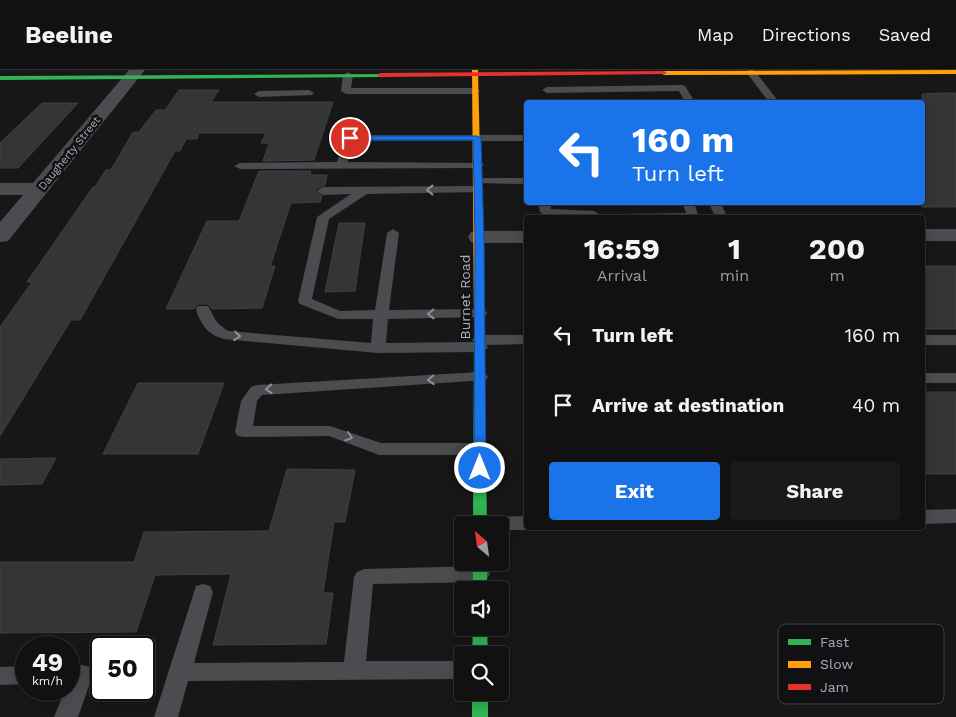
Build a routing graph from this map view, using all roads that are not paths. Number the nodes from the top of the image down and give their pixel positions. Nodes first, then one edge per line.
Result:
1 (670, 71) edge
2 (803, 71) edge
3 (475, 72) edge
4 (569, 72) edge
5 (621, 72) edge
6 (751, 72) junction
7 (956, 72) edge
8 (397, 73) edge
9 (134, 74) edge
10 (284, 74) edge
11 (545, 74) junction
12 (348, 76) junction
13 (0, 78) edge
14 (682, 88) junction
15 (548, 90) junction
16 (396, 91) junction
17 (475, 91) junction
18 (286, 93) junction
19 (309, 93) dead end
20 (259, 94) dead end
21 (549, 100) edge
22 (689, 100) edge
23 (772, 100) edge
24 (477, 138) junction
25 (524, 138) edge
26 (342, 165) junction
27 (478, 165) junction
28 (240, 166) dead end
29 (524, 181) edge
30 (478, 186) junction
31 (0, 189) edge
32 (40, 189) junction
33 (323, 191) dead end
34 (364, 191) junction
35 (545, 205) edge
36 (592, 205) edge
37 (594, 215) joint
38 (393, 233) dead end
39 (925, 235) edge
40 (956, 235) edge
41 (0, 236) edge
42 (480, 237) junction
43 (524, 237) edge
44 (203, 309) dead end
45 (480, 313) junction
46 (381, 315) junction
47 (524, 340) edge
48 (925, 340) edge
49 (956, 340) edge
50 (480, 344) junction
51 (378, 348) junction
52 (480, 377) junction
53 (925, 378) edge
54 (956, 378) edge
55 (480, 449) junction
56 (480, 516) edge
57 (956, 516) edge
58 (925, 517) edge
59 (509, 524) edge
60 (524, 524) edge
61 (480, 576) edge
62 (203, 592) dead end
63 (454, 670) edge
64 (354, 671) junction
65 (180, 672) junction
66 (15, 675) edge
67 (0, 676) edge
68 (72, 701) edge
69 (480, 701) edge
70 (66, 717) edge
71 (166, 717) edge
72 (480, 717) edge

1 - 5 street
1 - 6 street
1 - 14 lane
2 - 6 street
2 - 7 street
3 - 8 street
3 - 11 street
3 - 17 street, Burnet Road
4 - 5 street
4 - 11 street
6 - 23 lane
8 - 12 street
8 - 16 lane
9 - 10 street
9 - 13 street
9 - 32 street, Daugherty Street
10 - 12 street
10 - 18 lane
11 - 15 lane
12 - 16 lane
14 - 15 lane
14 - 22 lane
15 - 21 lane
16 - 17 lane
17 - 24 street, Burnet Road
18 - 19 lane
18 - 20 lane
24 - 25 lane
24 - 26 lane
24 - 27 street, Burnet Road
26 - 27 lane
26 - 28 lane
27 - 30 street, Burnet Road
29 - 30 lane
30 -> 34 lane
30 - 42 street, Burnet Road
31 - 32 street
32 - 41 street, Daugherty Street
33 - 34 lane
34 - 46 lane
35 - 37 lane
36 - 37 lane
38 - 46 lane
39 - 40 street
42 - 43 street
42 - 45 street, Burnet Road
44 -> 51 lane
45 -> 46 lane
45 - 50 street, Burnet Road
46 - 51 lane
47 - 50 lane
48 - 49 lane
50 - 51 lane
50 - 52 street, Burnet Road
52 - 55 street, Burnet Road
52 -> 55 lane
53 - 54 lane
55 - 56 street, Burnet Road
57 - 58 lane
59 - 60 lane
61 - 64 lane
62 - 65 lane
63 - 64 lane
64 - 65 lane
65 - 71 lane
66 - 67 lane
68 - 70 lane
69 - 72 street

